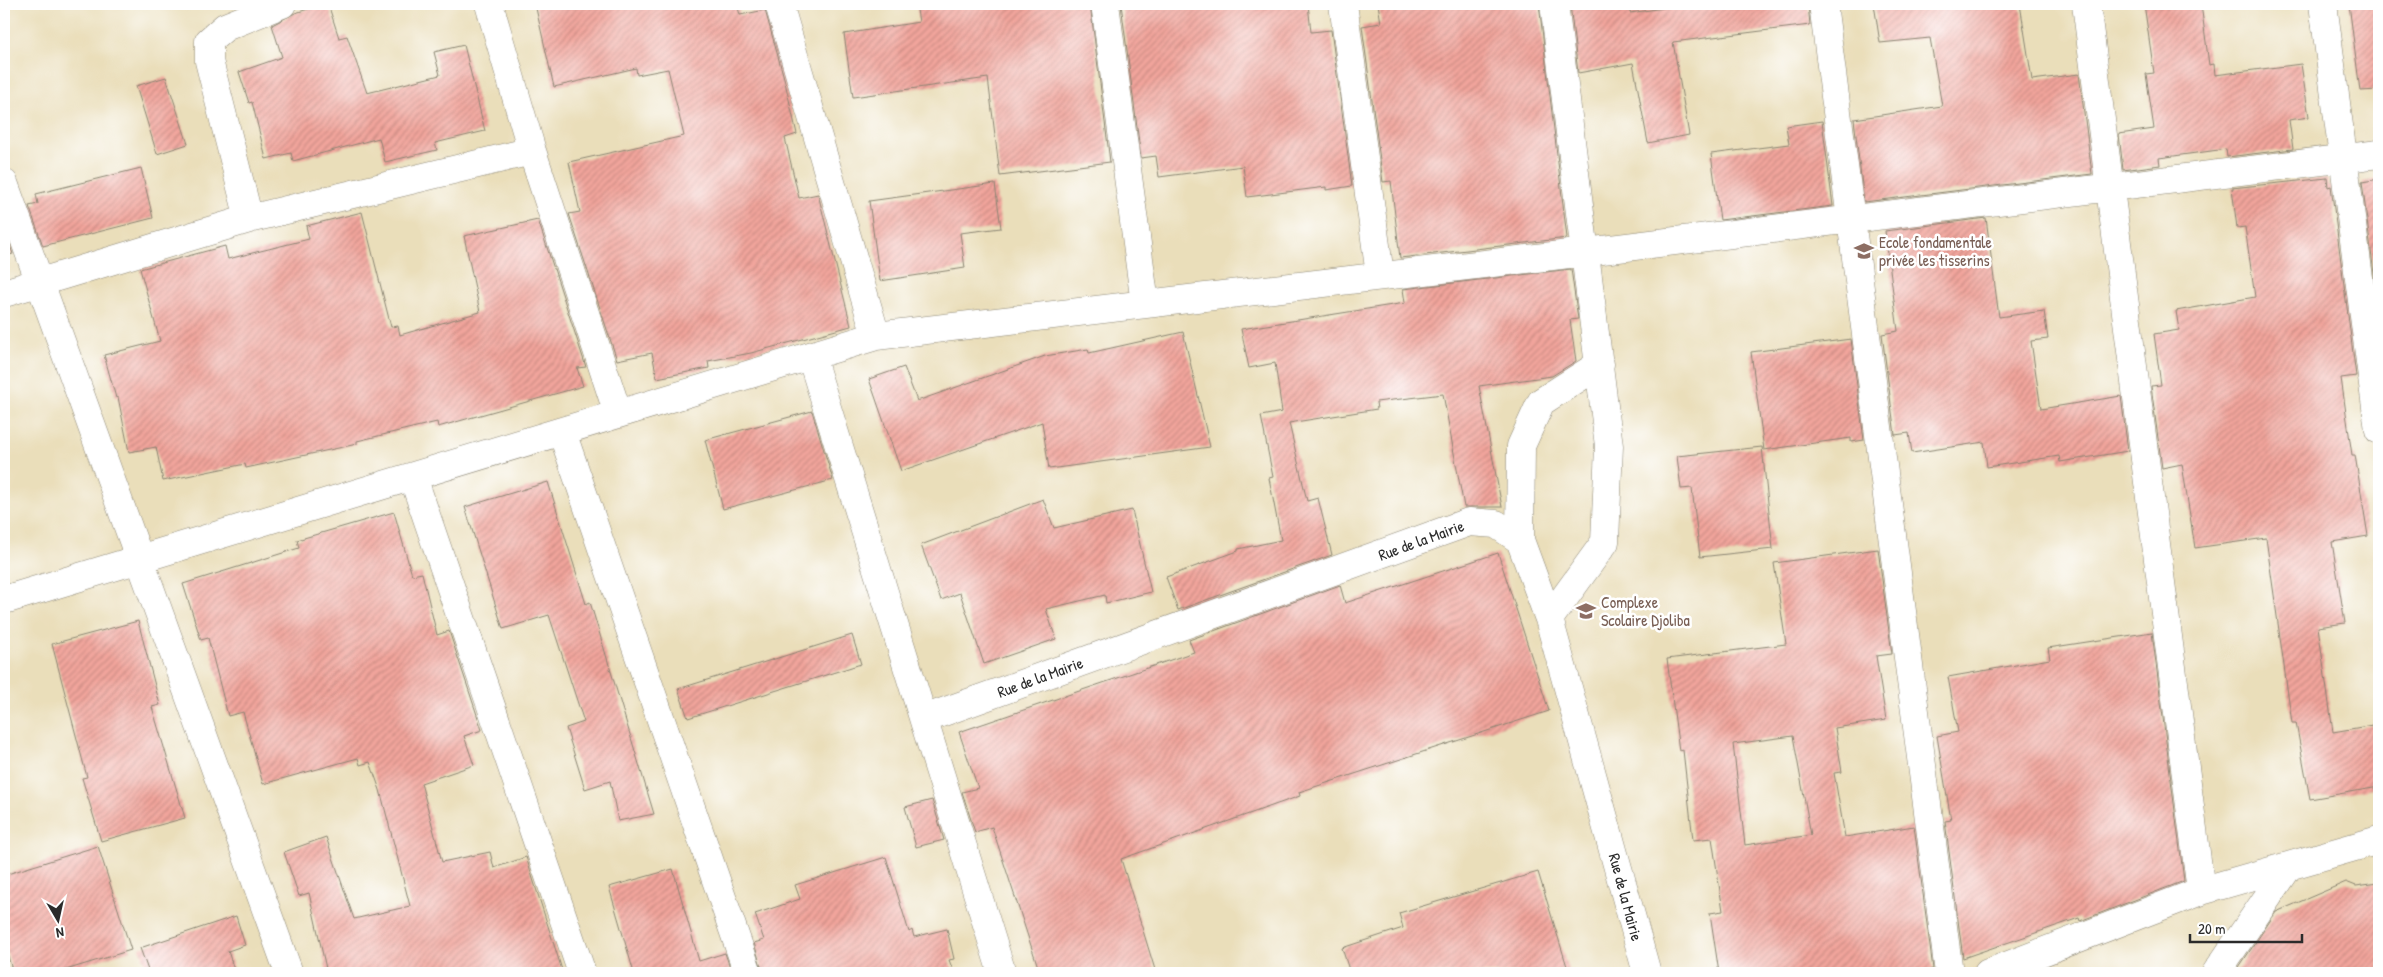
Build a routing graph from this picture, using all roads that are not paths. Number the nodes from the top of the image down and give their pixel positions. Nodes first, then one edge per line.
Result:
1 (282, 4) edge
2 (489, 4) edge
3 (779, 4) edge
4 (1105, 4) edge
5 (1342, 4) edge
6 (1554, 4) edge
7 (1823, 4) edge
8 (2086, 4) edge
9 (2323, 4) edge
10 (532, 150) junction
11 (2379, 154) edge
12 (2343, 158) junction
13 (4, 183) edge
14 (2110, 186) junction
15 (1851, 218) junction
16 (248, 220) junction
17 (1586, 252) junction
18 (1380, 275) junction
19 (40, 282) junction
20 (4, 293) edge
21 (1145, 304) junction
22 (876, 336) junction
23 (811, 356) junction
24 (1600, 364) junction
25 (618, 414) junction
26 (2379, 430) edge
27 (562, 432) junction
28 (413, 477) junction
29 (1520, 540) junction
30 (140, 559) junction
31 (4, 600) edge
32 (1549, 619) junction
33 (924, 719) junction
34 (2379, 840) edge
35 (2289, 866) junction
36 (2201, 891) junction
37 (289, 973) edge
38 (582, 973) edge
39 (748, 973) edge
40 (1002, 973) edge
41 (1647, 973) edge
42 (1949, 973) edge
43 (1988, 973) edge
44 (2216, 973) edge

1 - 16 street
2 - 10 street
3 - 22 street
4 - 21 street
5 - 18 street
6 - 17 street
7 - 15 street
8 - 14 street
9 - 12 street
10 - 16 street
10 - 25 street
11 - 12 street
12 - 14 street
12 - 26 street
13 - 19 street
14 - 15 street
14 - 36 street
15 - 17 street
15 - 42 street
16 - 19 street
17 - 18 street
17 - 24 street
18 - 21 street
19 - 20 street
19 - 30 street
21 - 22 street
22 - 23 street
23 - 25 street
23 - 33 street
24 - 29 street
24 - 32 street
25 - 27 street
27 - 28 street
27 - 39 street
28 - 30 street
28 - 38 street
29 - 32 street, Rue de la Mairie
29 - 33 street, Rue de la Mairie
30 - 31 street
30 - 37 street
32 - 41 street, Rue de la Mairie
33 - 40 street
34 - 35 street
35 - 36 street
35 - 44 street
36 - 43 street

